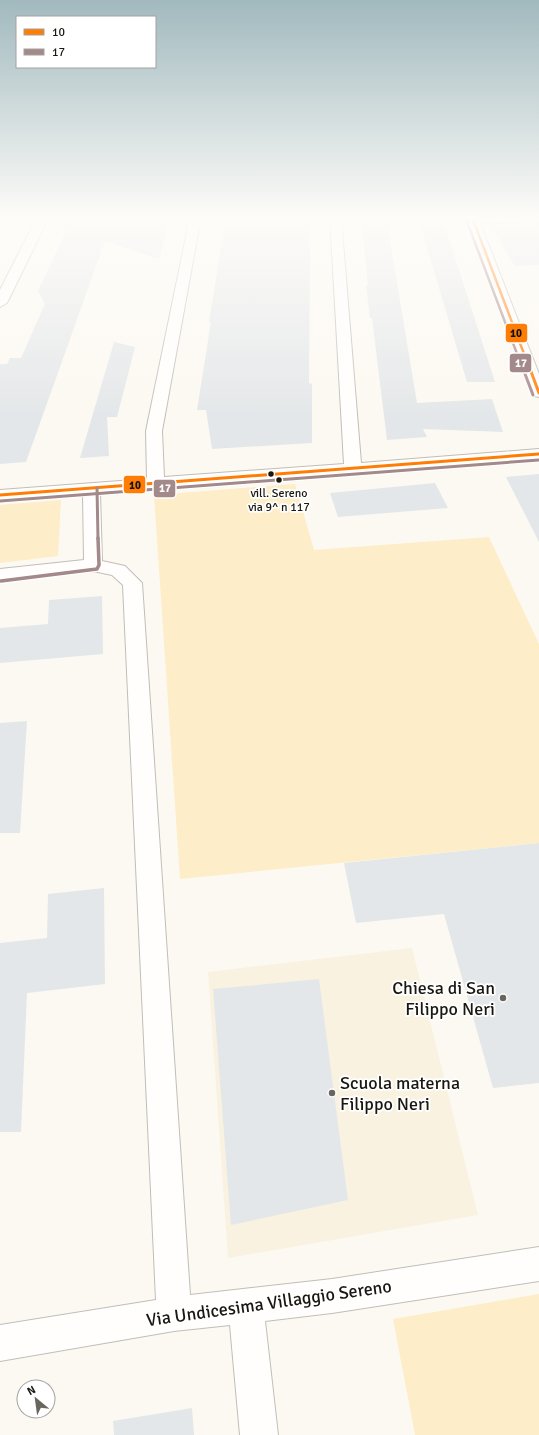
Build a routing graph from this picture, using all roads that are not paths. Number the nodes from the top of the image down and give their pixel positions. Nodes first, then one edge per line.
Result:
1 (10, 284) edge
2 (182, 284) edge
3 (340, 284) edge
4 (498, 284) edge
5 (0, 304) edge
6 (539, 393) edge
7 (539, 454) edge
8 (353, 468) junction
9 (156, 483) junction
10 (91, 488) junction
11 (0, 495) edge
12 (93, 565) junction
13 (0, 575) edge
14 (539, 1264) edge
15 (246, 1307) junction
16 (174, 1314) junction
17 (0, 1342) edge
18 (259, 1435) edge

1 - 5 street
2 - 9 street
3 - 8 street
4 - 6 street
7 - 8 street
8 - 9 street
9 - 10 street
10 - 11 street
10 - 12 street
12 - 13 street
12 - 16 street
14 - 15 street, Via Undicesima Villaggio Sereno
15 - 16 street, Via Undicesima Villaggio Sereno
15 - 18 street
16 - 17 street, Via Undicesima Villaggio Sereno

